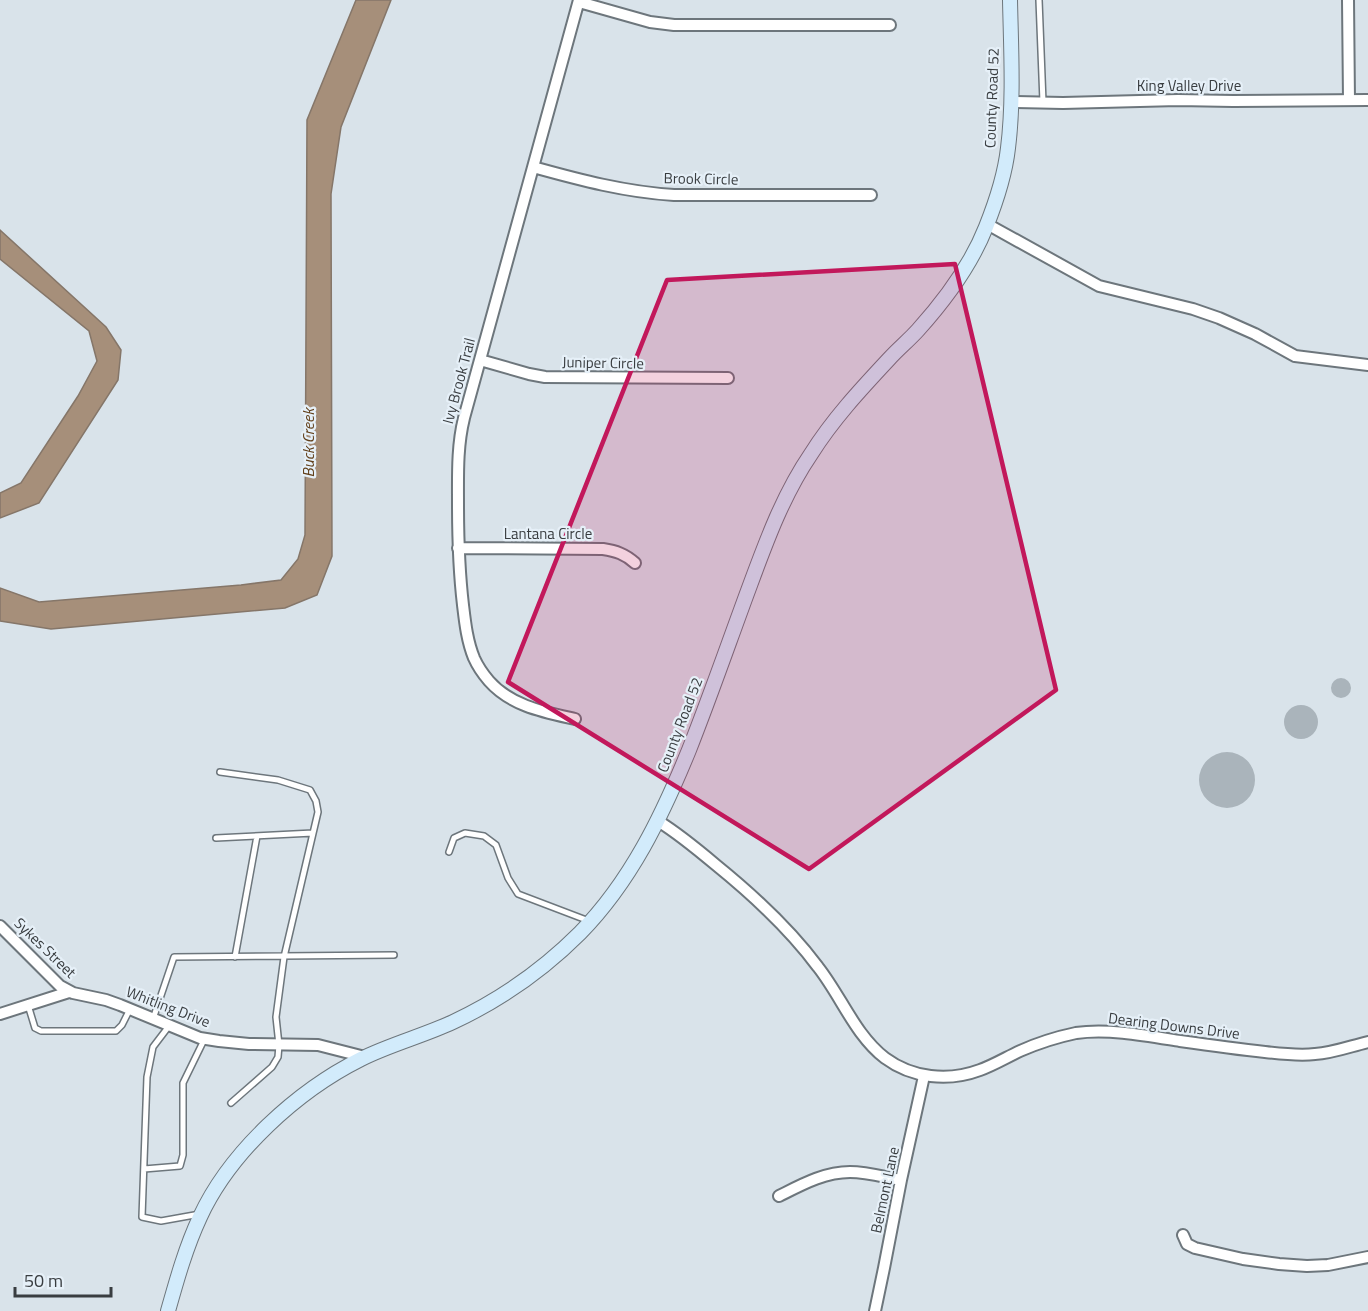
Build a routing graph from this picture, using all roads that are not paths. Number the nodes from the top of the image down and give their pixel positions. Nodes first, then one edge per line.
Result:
1 (1010, 0) edge
2 (1039, 0) edge
3 (1348, 0) edge
4 (579, 1) edge
5 (890, 25) dead end
6 (1348, 100) junction
7 (1368, 100) edge
8 (1011, 102) junction
9 (1043, 102) junction
10 (533, 167) junction
11 (872, 195) dead end
12 (987, 224) junction
13 (480, 360) junction
14 (1368, 366) edge
15 (728, 378) dead end
16 (458, 548) junction
17 (635, 562) dead end
18 (575, 719) dead end
19 (220, 772) dead end
20 (658, 821) junction
21 (313, 834) junction
22 (257, 836) junction
23 (216, 838) dead end
24 (449, 852) dead end
25 (590, 922) junction
26 (0, 926) edge
27 (394, 956) dead end
28 (234, 957) junction
29 (284, 957) junction
30 (69, 992) junction
31 (28, 1005) junction
32 (130, 1009) junction
33 (0, 1014) edge
34 (153, 1019) junction
35 (169, 1026) junction
36 (205, 1038) junction
37 (1368, 1042) edge
38 (279, 1045) junction
39 (364, 1057) junction
40 (924, 1076) junction
41 (231, 1103) dead end
42 (144, 1169) junction
43 (901, 1180) junction
44 (779, 1196) dead end
45 (201, 1214) junction
46 (1183, 1236) dead end
47 (1368, 1257) edge
48 (168, 1311) edge
49 (875, 1311) edge

1 - 8 street, County Road 52
2 - 9 lane
3 - 6 street
4 - 5 street
4 - 10 street, Ivy Brook Trail
6 - 7 street, King Valley Drive
6 - 9 street, King Valley Drive
8 - 9 street, King Valley Drive
8 - 12 street, County Road 52
10 - 11 street, Brook Circle
10 - 13 street, Ivy Brook Trail
12 - 14 street
12 - 20 street, County Road 52
13 - 15 street, Juniper Circle
13 - 16 street, Ivy Brook Trail
16 - 17 street, Lantana Circle
16 - 18 street, Ivy Brook Trail
19 - 21 lane
20 - 25 street, County Road 52
20 - 40 street, Dearing Downs Drive
21 - 22 lane
21 - 29 lane
22 - 23 lane
22 - 28 lane
24 - 25 lane
25 - 39 street, County Road 52
26 - 30 street, Sykes Street
27 - 29 lane
28 - 29 lane
28 - 34 lane
29 - 38 lane
30 - 31 street
30 - 32 street, Whitling Drive
31 - 32 lane
31 - 33 street
32 - 34 street, Whitling Drive
34 - 35 street, Whitling Drive
35 - 36 street, Whitling Drive
35 - 42 lane
36 - 38 street, Whitling Drive
36 - 42 lane
37 - 40 street, Dearing Downs Drive
38 - 39 street, Whitling Drive
38 - 41 lane
39 - 45 street, County Road 52
40 - 43 street, Belmont Lane
42 - 45 lane
43 - 44 street
43 - 49 street, Belmont Lane
45 - 48 street, County Road 52
46 - 47 street

